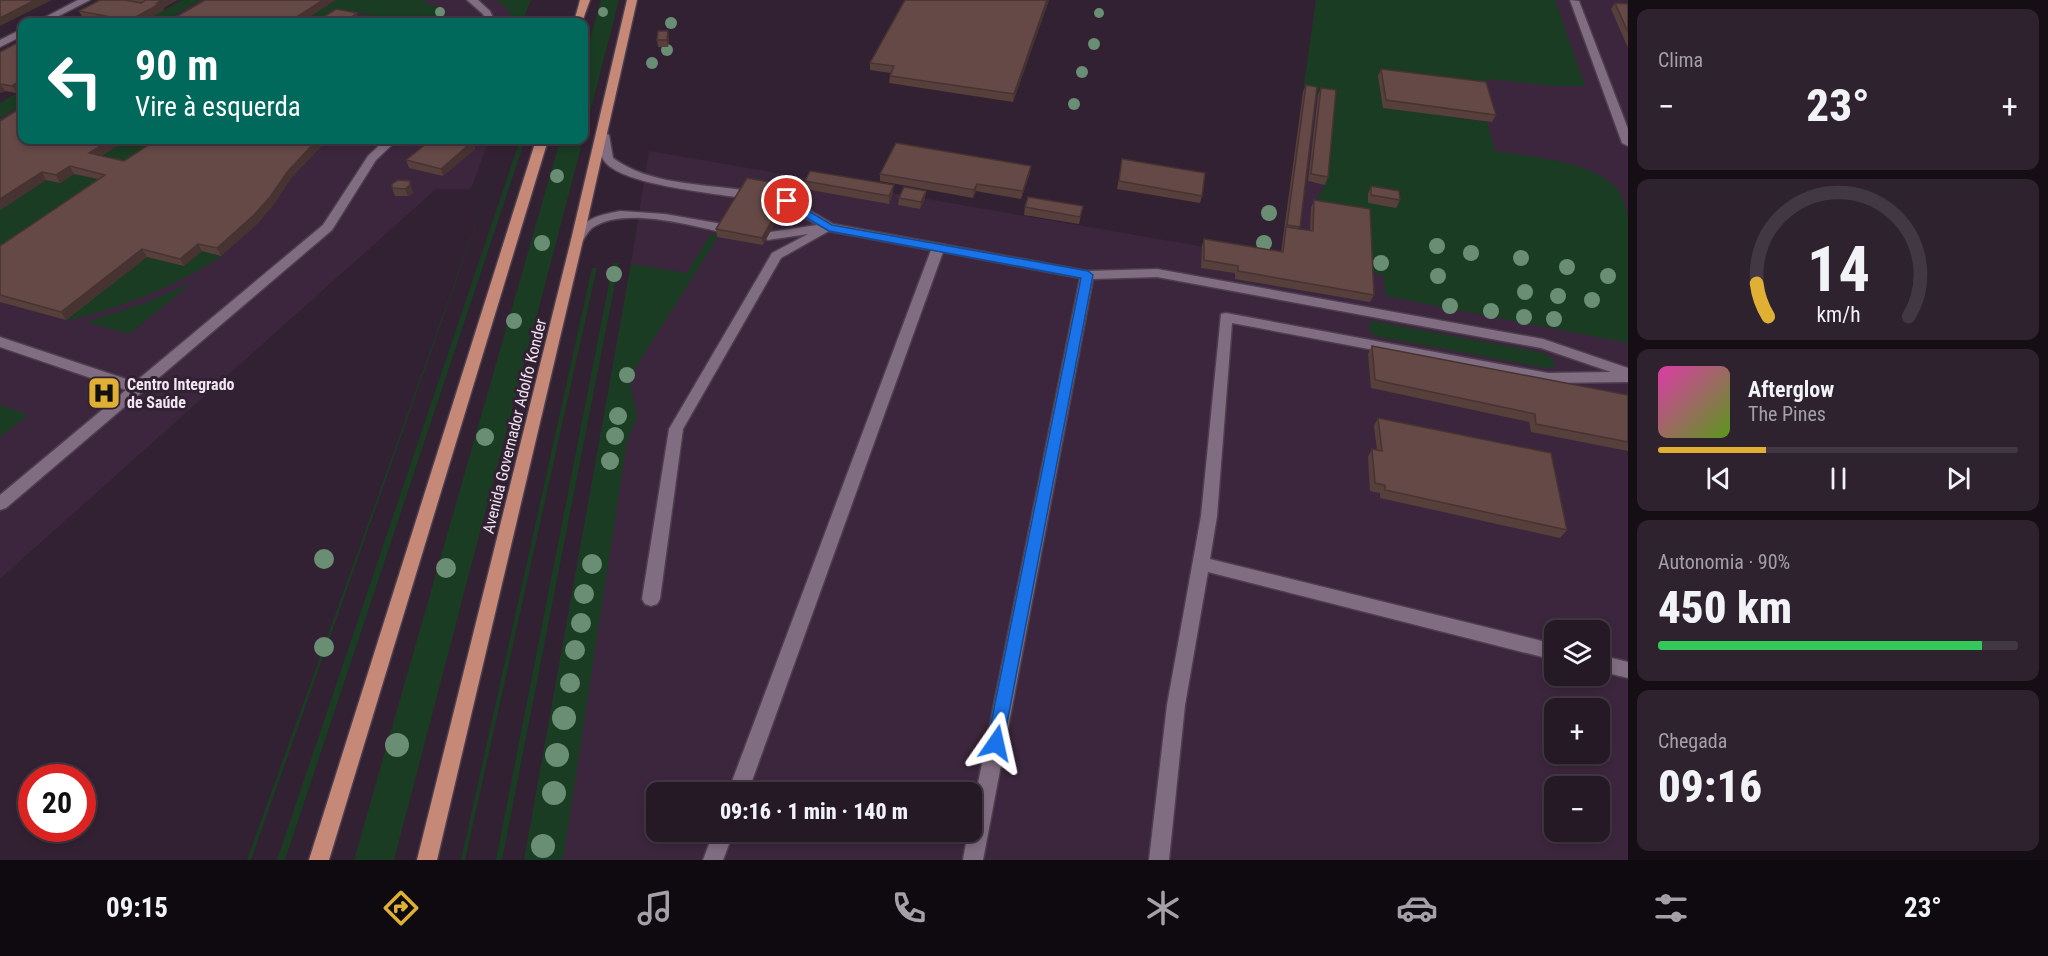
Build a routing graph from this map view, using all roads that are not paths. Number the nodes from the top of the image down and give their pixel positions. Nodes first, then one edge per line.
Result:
1 (85, 0) edge
2 (472, 0) edge
3 (585, 0) edge
4 (632, 0) edge
5 (1574, 1) edge
6 (49, 18) edge
7 (489, 18) edge
8 (579, 18) edge
9 (18, 34) edge
10 (0, 44) edge
11 (603, 135) junction
12 (1628, 142) edge
13 (387, 144) edge
14 (541, 144) edge
15 (743, 194) edge
16 (787, 201) edge
17 (829, 227) junction
18 (722, 228) edge
19 (768, 236) edge
20 (577, 240) junction
21 (938, 248) junction
22 (1088, 275) junction
23 (0, 342) edge
24 (1628, 375) edge
25 (137, 388) junction
26 (0, 504) edge
27 (1201, 564) junction
28 (651, 599) dead end
29 (1544, 650) edge
30 (1610, 666) edge
31 (1628, 670) edge
32 (742, 782) edge
33 (720, 842) edge
34 (319, 860) edge
35 (427, 860) edge
36 (713, 860) edge
37 (973, 860) edge
38 (1159, 860) edge

1 - 6 street
2 - 7 street
3 - 8 main road
4 - 11 main road, Avenida Governador Adolfo Konder
5 - 12 street
9 - 10 street
11 - 15 street
11 - 20 main road, Avenida Governador Adolfo Konder
13 - 25 street
14 - 34 main road
16 - 17 street
17 - 19 street
17 - 21 street
17 - 28 street
18 - 20 street
20 - 35 main road, Avenida Governador Adolfo Konder
21 - 22 street
21 - 32 street
22 - 24 street
22 - 37 street
23 - 25 street
24 - 27 street
25 - 26 street
27 - 29 street
27 - 38 street
30 - 31 street
33 - 36 street

